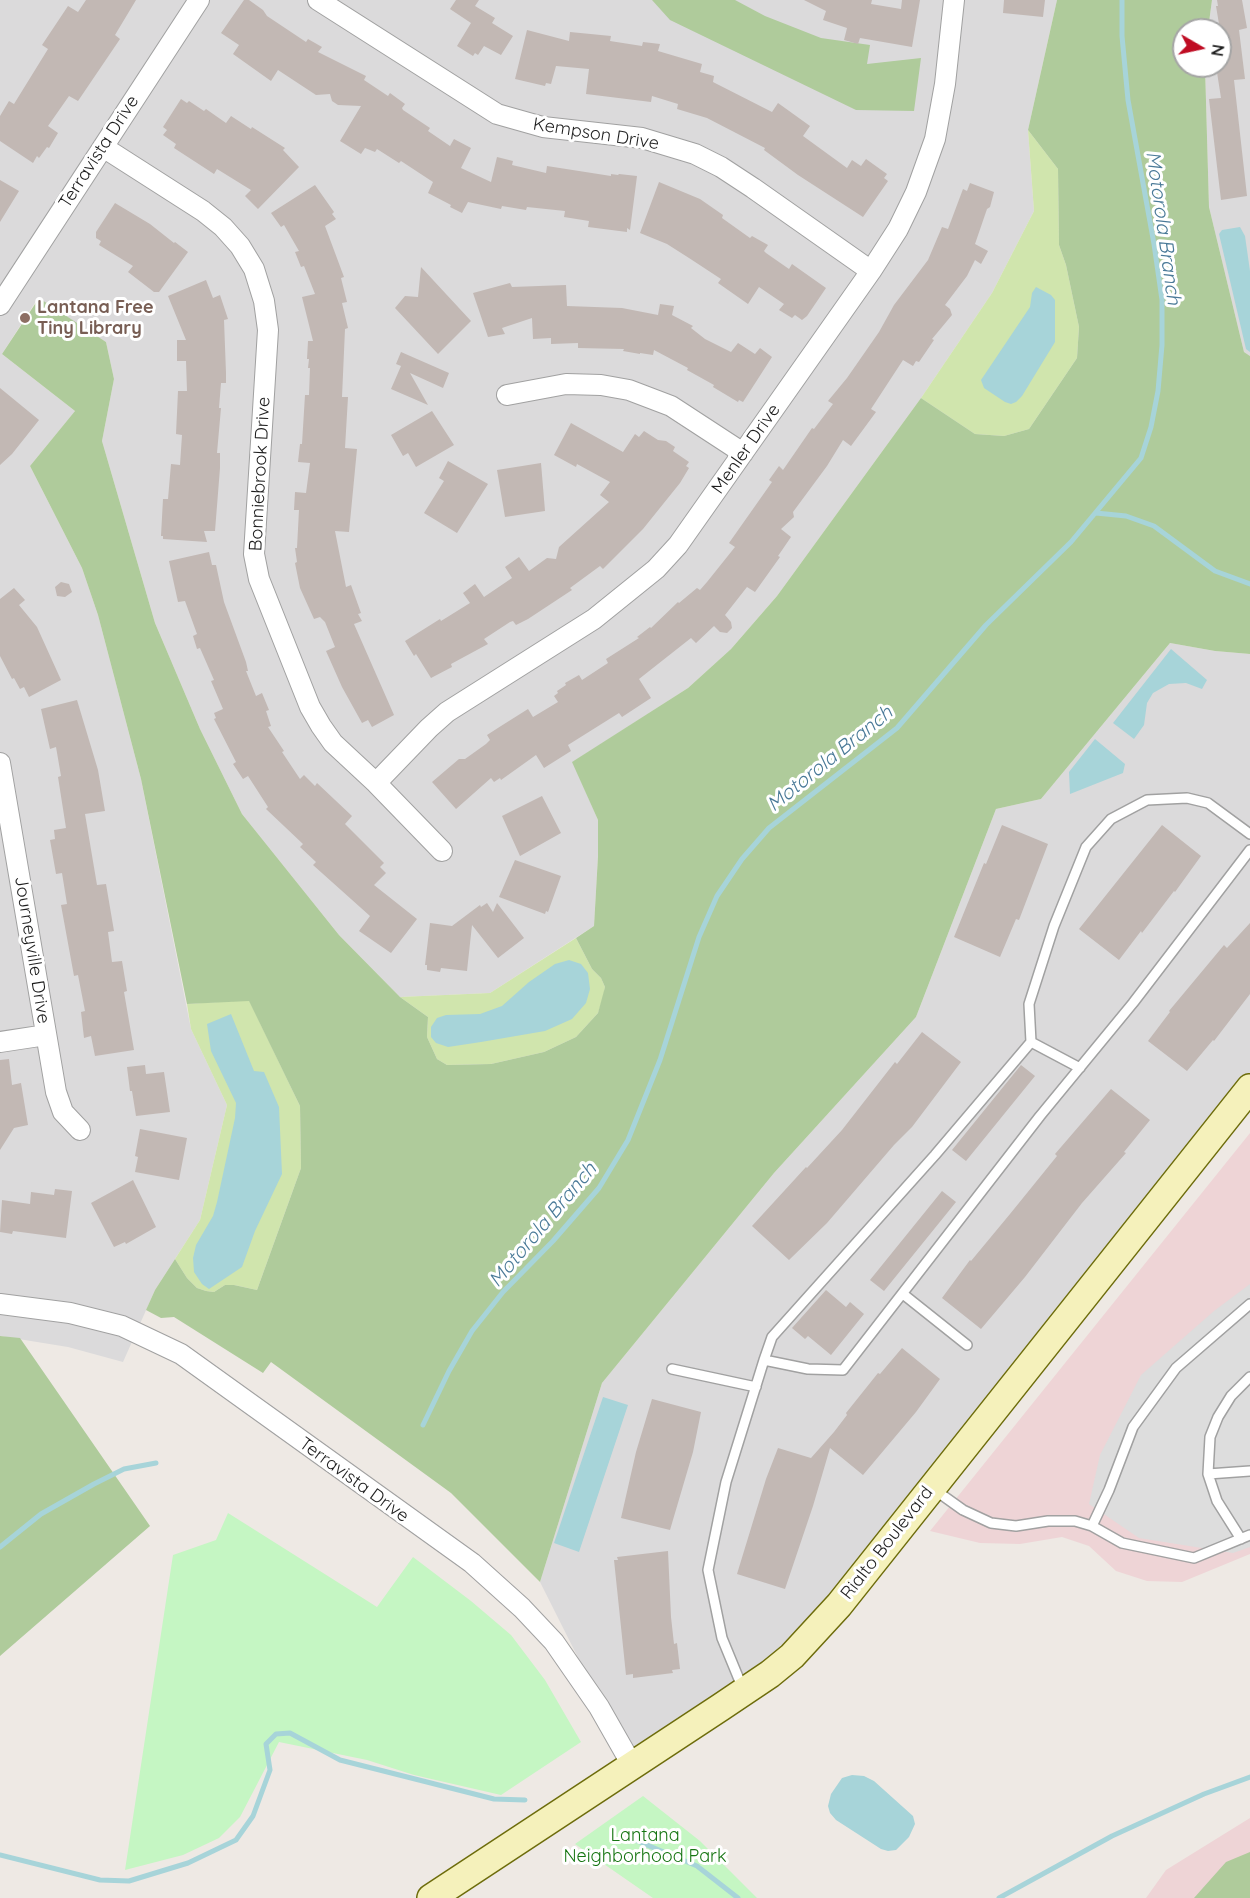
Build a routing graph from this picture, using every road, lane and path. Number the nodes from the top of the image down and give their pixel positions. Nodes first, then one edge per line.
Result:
1 (200, 0) edge
2 (318, 0) edge
3 (954, 0) edge
4 (103, 147) junction
5 (871, 271) junction
6 (0, 305) edge
7 (507, 395) dead end
8 (743, 453) junction
9 (0, 763) edge
10 (376, 783) junction
11 (2, 784) edge
12 (1250, 834) edge
13 (1250, 850) edge
14 (442, 851) dead end
15 (46, 1035) junction
16 (0, 1042) edge
17 (1031, 1042) junction
18 (1080, 1068) junction
19 (1250, 1088) edge
20 (80, 1130) dead end
21 (903, 1294) junction
22 (0, 1304) edge
23 (1250, 1304) edge
24 (967, 1345) dead end
25 (764, 1360) junction
26 (672, 1369) dead end
27 (1250, 1377) edge
28 (756, 1387) junction
29 (1250, 1471) edge
30 (1208, 1474) junction
31 (930, 1487) junction
32 (1092, 1526) junction
33 (1246, 1537) edge
34 (744, 1691) junction
35 (632, 1765) junction
36 (431, 1898) edge

1 - 4 street, Terravista Drive
2 - 5 street, Kempson Drive
3 - 5 street, Menler Drive
4 - 6 street, Terravista Drive
4 - 10 street, Bonniebrook Drive
5 - 8 street, Menler Drive
7 - 8 street
8 - 10 street, Menler Drive
9 - 11 street, Journeyville Drive
10 - 14 street, Bonniebrook Drive
11 - 15 street, Journeyville Drive
12 - 17 lane
13 - 18 lane
15 - 16 street
15 - 20 street, Journeyville Drive
17 - 18 lane
17 - 25 lane
18 - 21 lane
19 - 31 street, Rialto Boulevard
21 - 24 lane
21 - 25 lane
22 - 35 street, Terravista Drive
23 - 32 lane
25 - 28 lane
26 - 28 lane
27 - 30 lane
28 - 34 lane
29 - 30 lane
30 - 33 lane
31 - 32 lane
31 - 34 street, Rialto Boulevard
32 - 33 lane
34 - 35 street, Rialto Boulevard
35 - 36 street, Rialto Boulevard

